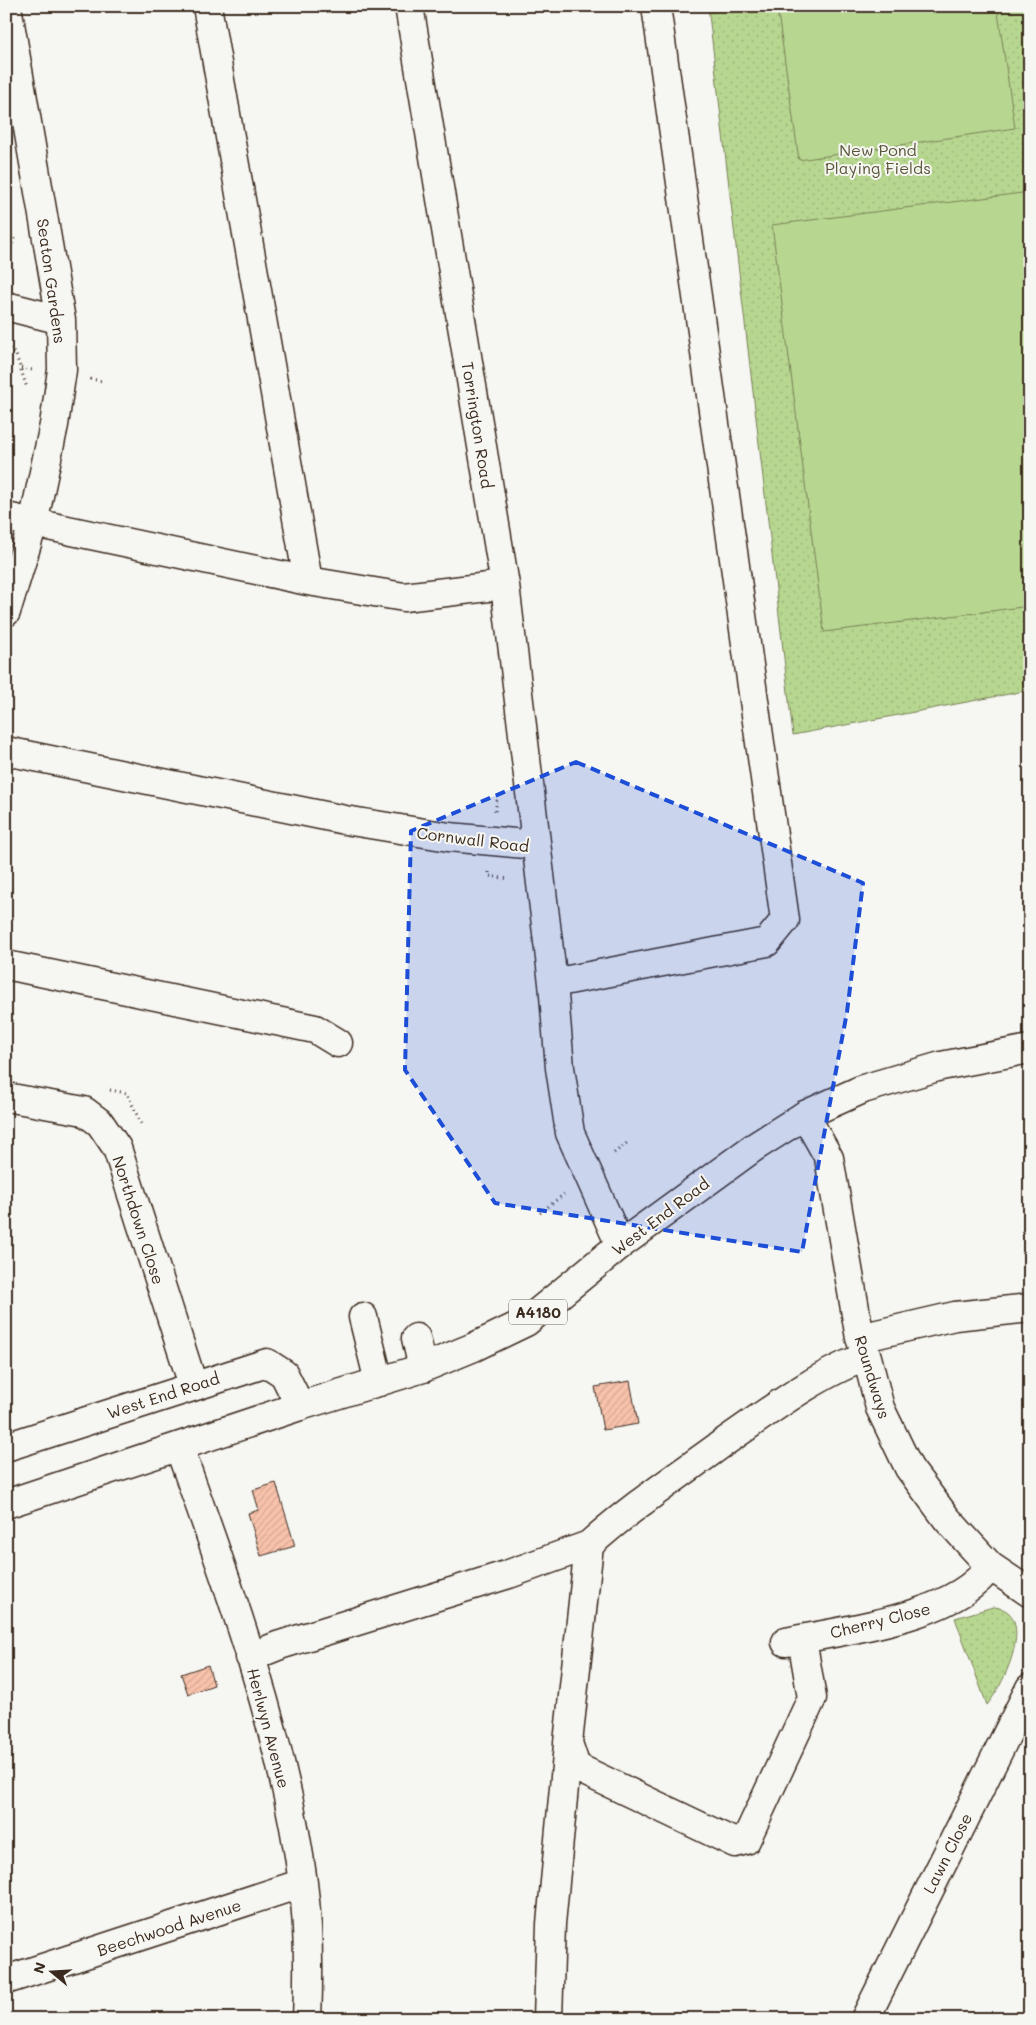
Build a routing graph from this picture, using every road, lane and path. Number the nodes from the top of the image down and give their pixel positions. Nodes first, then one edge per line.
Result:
1 (7, 6) edge
2 (207, 6) edge
3 (409, 6) edge
4 (656, 6) edge
5 (12, 230) dead end
6 (6, 268) edge
7 (6, 306) edge
8 (61, 320) junction
9 (6, 345) edge
10 (28, 393) dead end
11 (6, 516) edge
12 (33, 524) junction
13 (308, 581) junction
14 (505, 585) junction
15 (6, 612) edge
16 (6, 751) edge
17 (536, 845) junction
18 (6, 965) edge
19 (552, 983) junction
20 (338, 1043) dead end
21 (1030, 1049) edge
22 (6, 1097) edge
23 (805, 1115) junction
24 (620, 1245) junction
25 (1030, 1308) edge
26 (363, 1318) dead end
27 (416, 1338) dead end
28 (864, 1348) junction
29 (423, 1368) junction
30 (379, 1382) junction
31 (193, 1385) junction
32 (300, 1406) junction
33 (6, 1447) edge
34 (179, 1447) junction
35 (6, 1504) edge
36 (589, 1545) junction
37 (990, 1566) junction
38 (1030, 1593) edge
39 (250, 1657) junction
40 (1030, 1688) edge
41 (568, 1743) junction
42 (304, 1883) junction
43 (6, 1980) edge
44 (308, 2019) edge
45 (548, 2019) edge
46 (865, 2019) edge

1 - 8 street, Seaton Gardens
2 - 13 street
3 - 14 street, Torrington Road
4 - 19 street
5 - 6 path
7 - 8 street
8 - 12 street, Seaton Gardens
9 - 10 path
11 - 12 street
12 - 13 street
12 - 15 street, Seaton Gardens
13 - 14 street
14 - 17 street, Torrington Road
16 - 17 street, Cornwall Road
17 - 19 street, Cornwall Road
18 - 20 street
19 - 24 street, Cornwall Road
21 - 23 street, West End Road / A4180
22 - 31 street, Northdown Close
23 - 24 street, West End Road / A4180
23 - 28 street, Roundways
24 - 29 street, West End Road / A4180
25 - 28 street
26 - 30 street
27 - 29 street
28 - 36 street
28 - 37 street, Roundways
29 - 30 street, West End Road / A4180
30 - 32 street, West End Road / A4180
31 - 32 street, West End Road
31 - 33 street, West End Road
32 - 34 street, West End Road / A4180
34 - 35 street, West End Road / A4180
34 - 39 street, Herlwyn Avenue
36 - 39 street
36 - 41 street
37 - 38 street, Roundways
37 - 41 street, Cherry Close
39 - 42 street, Herlwyn Avenue
40 - 46 street, Lawn Close
41 - 45 street
42 - 43 street, Beechwood Avenue
42 - 44 street, Herlwyn Avenue

